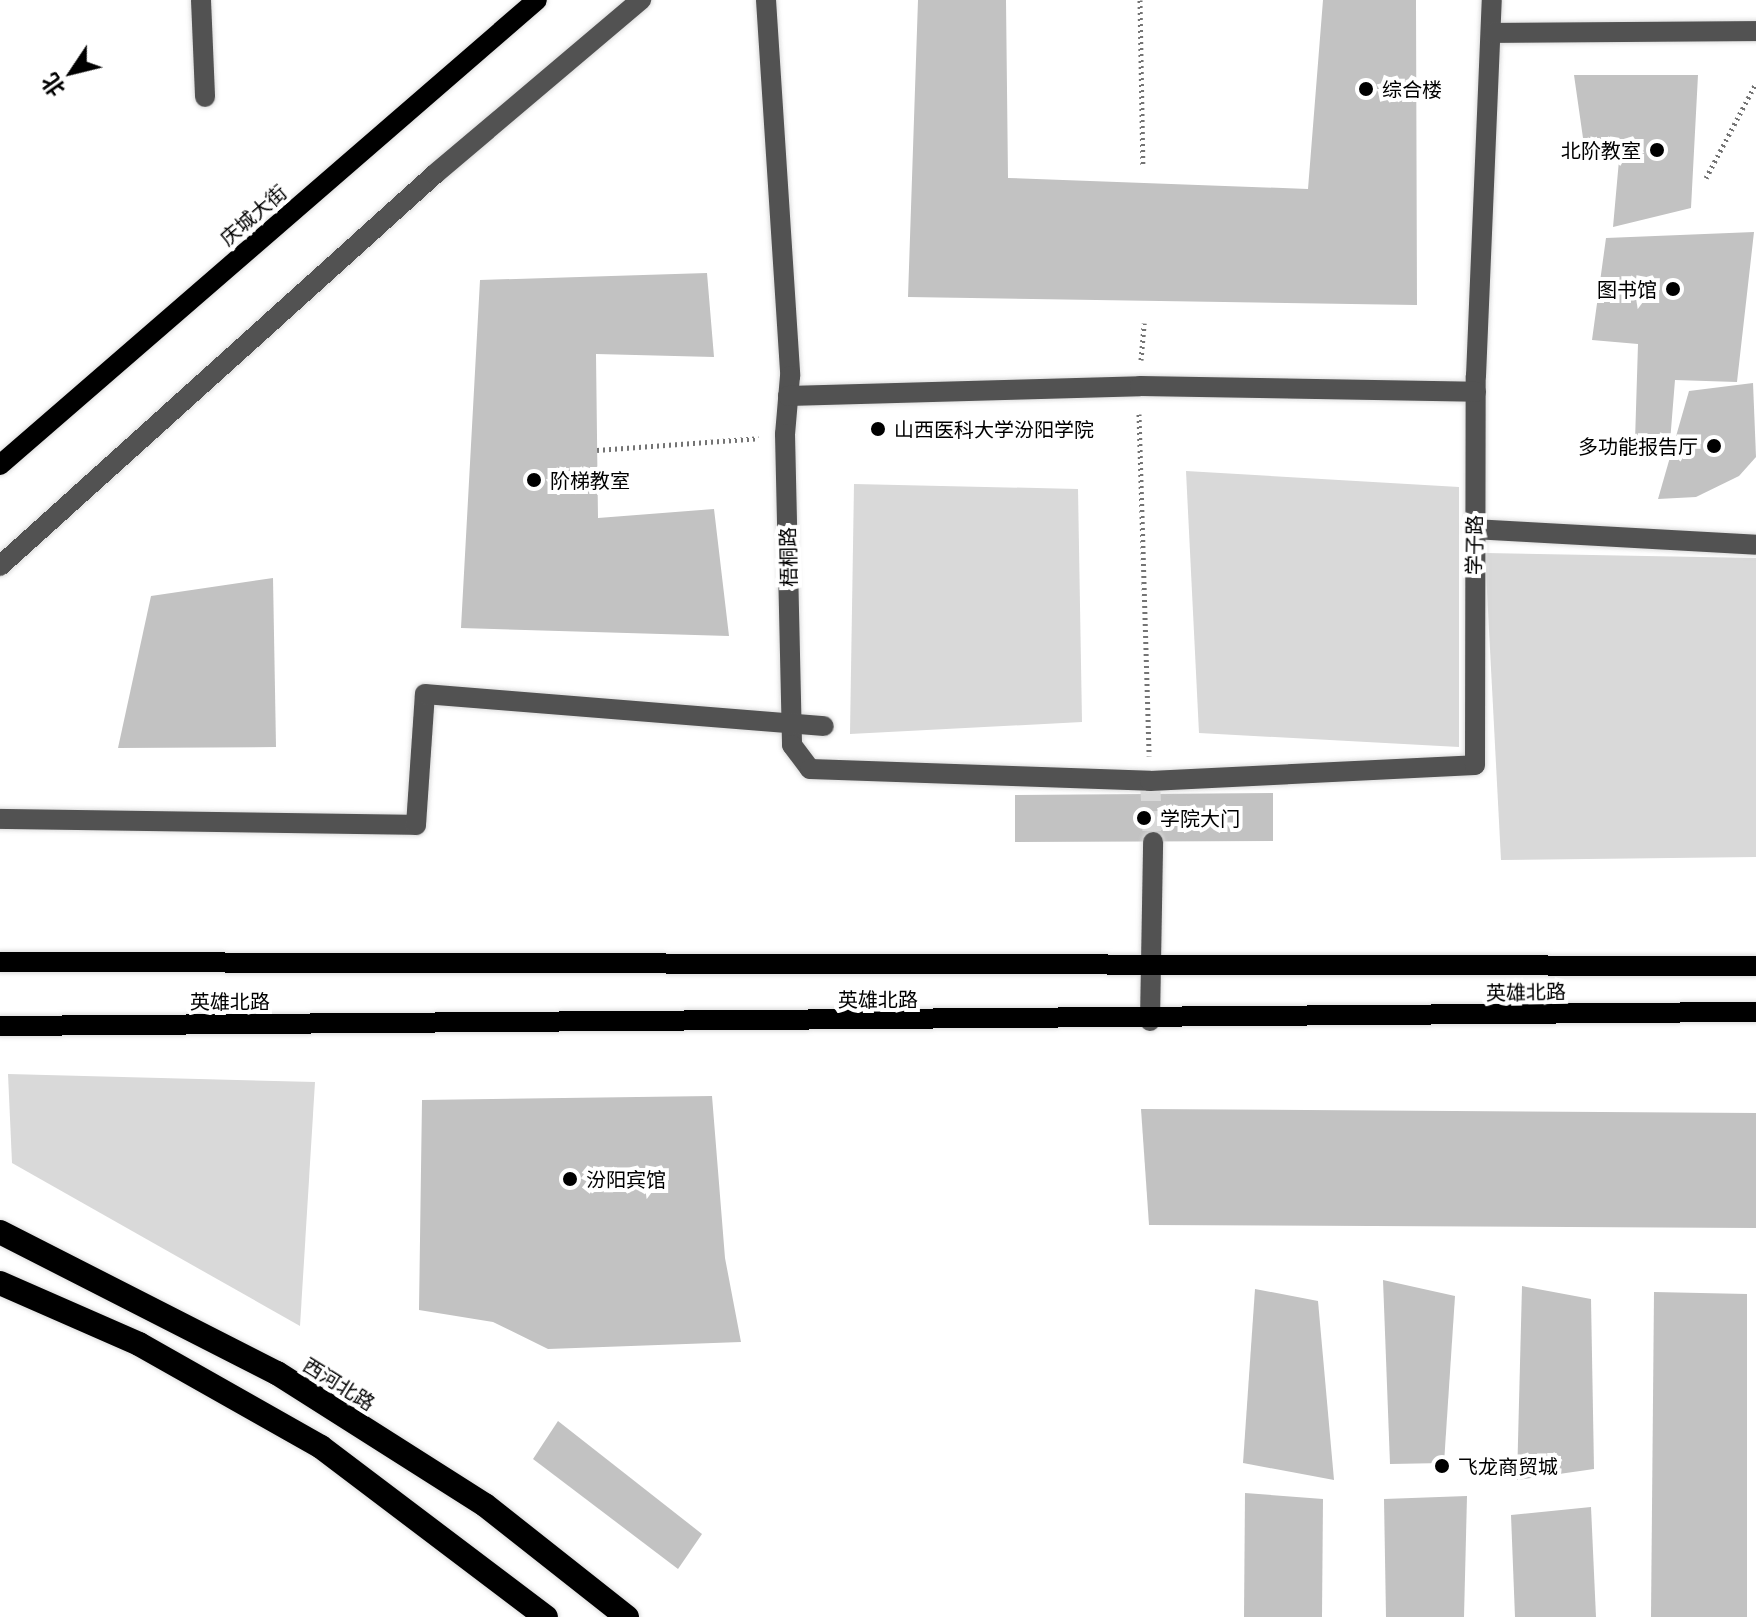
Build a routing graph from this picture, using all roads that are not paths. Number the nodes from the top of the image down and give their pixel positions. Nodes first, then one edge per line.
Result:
1 (201, 0) edge
2 (537, 0) edge
3 (641, 0) edge
4 (766, 0) edge
5 (1492, 0) edge
6 (1756, 31) edge
7 (1492, 33) junction
8 (205, 97) dead end
9 (1476, 392) junction
10 (788, 396) junction
11 (0, 465) edge
12 (1474, 529) junction
13 (1756, 545) edge
14 (0, 566) edge
15 (792, 723) junction
16 (824, 726) dead end
17 (1150, 781) joint
18 (0, 819) edge
19 (1153, 842) tunnel mouth
20 (0, 962) edge
21 (1756, 966) edge
22 (1152, 967) junction
23 (1756, 1012) edge
24 (1150, 1021) junction
25 (0, 1026) edge
26 (0, 1232) edge
27 (0, 1283) edge
28 (546, 1617) edge
29 (627, 1617) edge

1 - 8 lane
2 - 11 main road, 庆城大街
3 - 14 lane
4 - 10 lane, 梧桐路
5 - 7 lane, 学子路
6 - 7 lane
7 - 9 lane, 学子路
9 - 10 lane
9 - 12 lane, 学子路
10 - 15 lane, 梧桐路
12 - 13 lane
12 - 17 lane, 学子路
15 - 16 lane
15 - 17 lane, 梧桐路
15 - 18 lane
19 - 22 lane
20 - 22 main road, 英雄北路
21 - 22 main road, 英雄北路
22 - 24 lane
23 - 24 main road, 英雄北路
24 - 25 main road, 英雄北路
26 - 29 highway, 西河北路
27 - 28 highway

